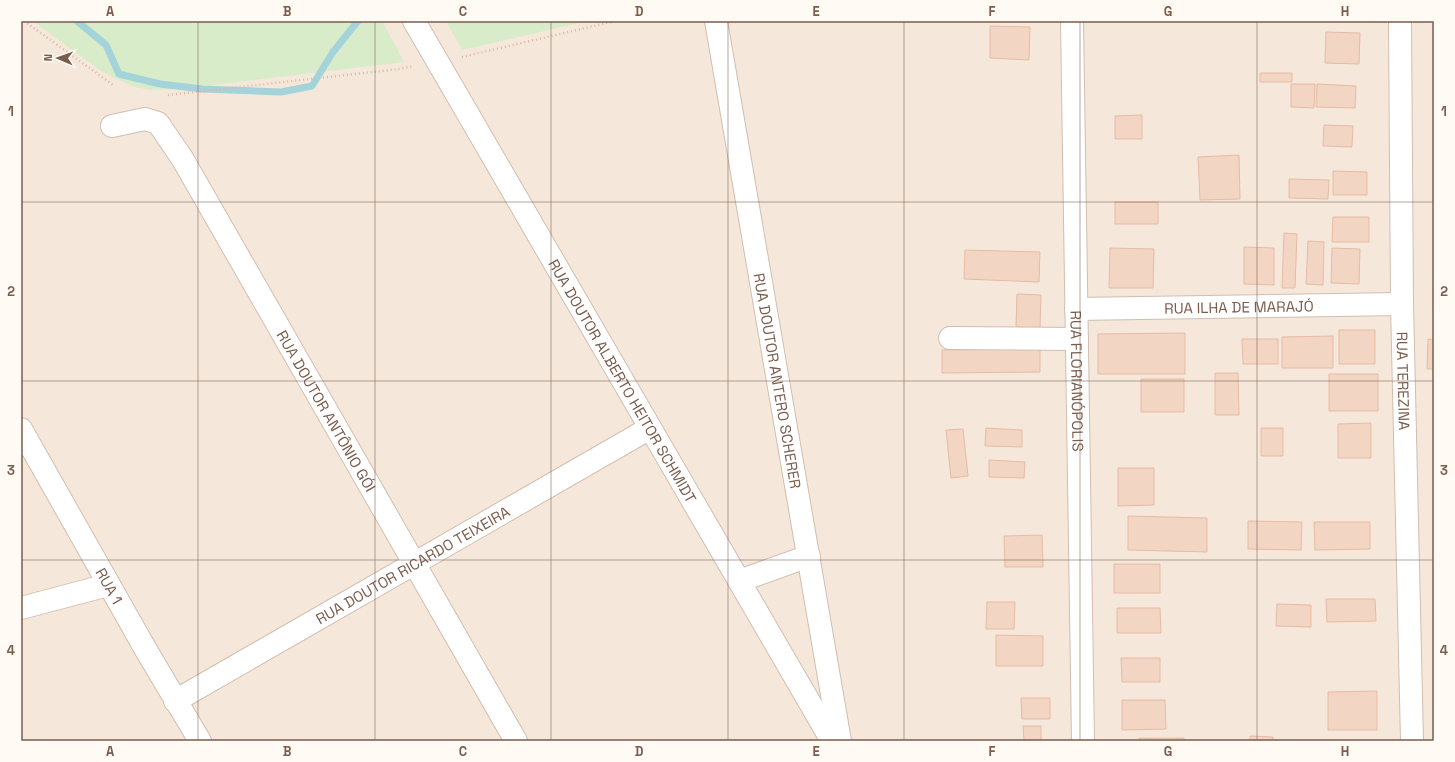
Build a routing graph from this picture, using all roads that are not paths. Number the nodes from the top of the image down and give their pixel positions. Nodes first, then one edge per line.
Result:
1 (414, 21) edge
2 (716, 21) edge
3 (1072, 21) edge
4 (1400, 21) edge
5 (112, 126) dead end
6 (1402, 304) junction
7 (1076, 309) junction
8 (950, 338) dead end
9 (1077, 339) junction
10 (21, 428) edge
11 (650, 428) junction
12 (809, 556) junction
13 (414, 563) junction
14 (739, 581) junction
15 (108, 584) junction
16 (21, 608) edge
17 (175, 701) junction
18 (200, 741) edge
19 (516, 741) edge
20 (832, 741) edge
21 (840, 741) edge
22 (1083, 741) edge
23 (1412, 741) edge

1 - 11 street, RUA DOUTOR ALBERTO HEITOR SCHMIDT
2 - 12 street, RUA DOUTOR ANTERO SCHERER
3 - 7 street, RUA FLORIANÓPOLIS
4 - 6 street, RUA TEREZINA
5 - 13 street, RUA DOUTOR ANTÔNIO GÓI
6 - 7 street, RUA ILHA DE MARAJÓ
6 - 23 street, RUA TEREZINA
7 - 9 street, RUA FLORIANÓPOLIS
8 - 9 street
9 - 22 street, RUA FLORIANÓPOLIS
10 - 15 street, RUA 1
11 - 13 street, RUA DOUTOR RICARDO TEIXEIRA
11 - 14 street, RUA DOUTOR ALBERTO HEITOR SCHMIDT
12 - 14 street
12 - 21 street, RUA DOUTOR ANTERO SCHERER
13 - 17 street, RUA DOUTOR RICARDO TEIXEIRA
13 - 19 street, RUA DOUTOR ANTÔNIO GÓI
14 - 20 street, RUA DOUTOR ALBERTO HEITOR SCHMIDT
15 - 16 street
15 - 17 street, RUA 1
17 - 18 street, RUA 1

